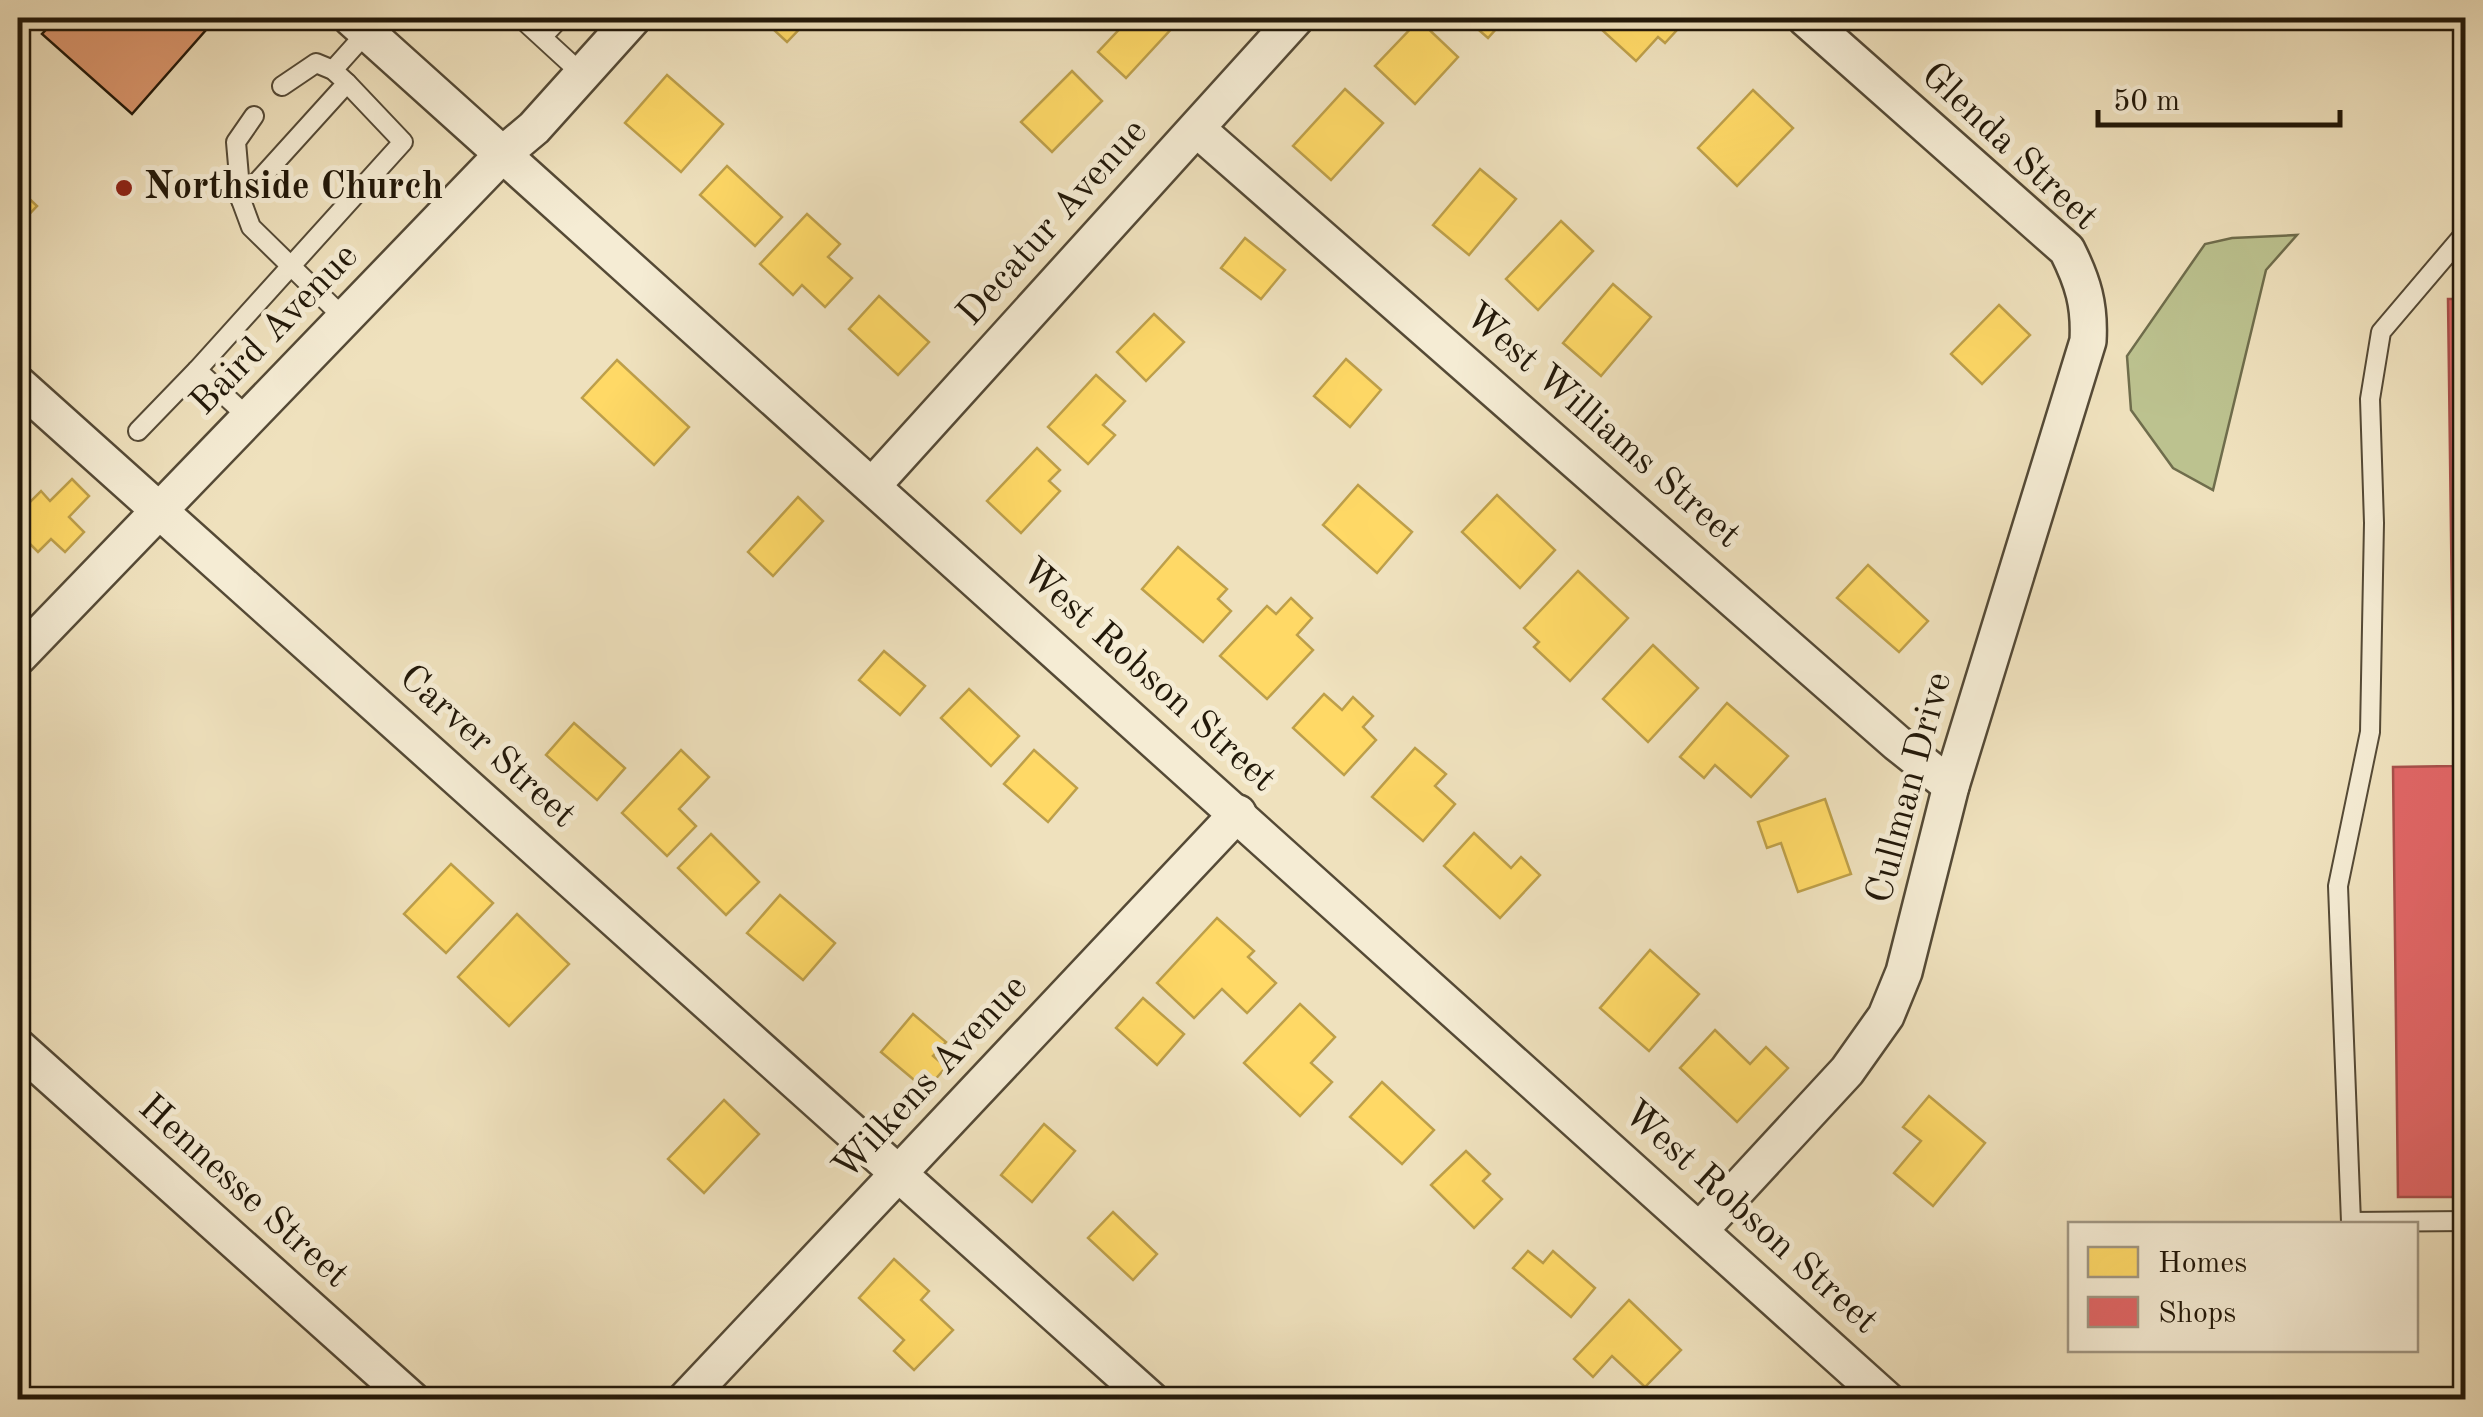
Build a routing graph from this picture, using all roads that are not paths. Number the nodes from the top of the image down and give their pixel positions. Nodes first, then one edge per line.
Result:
1 (521, 18) edge
2 (560, 18) edge
3 (633, 18) edge
4 (1296, 18) edge
5 (1806, 18) edge
6 (359, 25) edge
7 (543, 36) junction
8 (582, 74) junction
9 (340, 76) junction
10 (282, 86) dead end
11 (254, 116) dead end
12 (1197, 128) junction
13 (503, 154) junction
14 (241, 200) junction
15 (2466, 232) edge
16 (291, 267) junction
17 (2090, 310) joint
18 (345, 319) junction
19 (197, 370) junction
20 (18, 384) edge
21 (249, 418) junction
22 (138, 431) dead end
23 (873, 485) junction
24 (158, 511) junction
25 (18, 657) edge
26 (1952, 786) junction
27 (1238, 813) junction
28 (18, 1047) edge
29 (900, 1173) junction
30 (2466, 1221) edge
31 (1700, 1230) junction
32 (412, 1400) edge
33 (685, 1400) edge
34 (1151, 1400) edge
35 (1887, 1400) edge

1 - 7 lane
2 - 7 lane
3 - 8 street, Baird Avenue
4 - 12 street, Decatur Avenue
5 - 17 street, Glenda Street
6 - 9 lane
6 - 13 street, West Robson Street
7 - 8 lane
8 - 13 street, Baird Avenue
9 - 10 lane
9 - 14 lane
9 - 16 lane
11 - 14 lane
12 - 23 street, Decatur Avenue
12 - 26 street, West Williams Street
13 - 18 street, Baird Avenue
13 - 23 street, West Robson Street
14 - 16 lane
15 - 30 lane
16 - 18 lane
16 - 19 lane
17 - 26 street, Cullman Drive
18 - 21 street, Baird Avenue
19 - 21 lane
19 - 22 lane
20 - 24 street, Carver Street
21 - 24 street, Baird Avenue
23 - 27 street, West Robson Street
24 - 25 street, Baird Avenue
24 - 29 street, Carver Street
26 - 31 street, Cullman Drive
27 - 29 street, Wilkens Avenue
27 - 31 street, West Robson Street
28 - 32 street, Hennesse Street
29 - 33 street, Wilkens Avenue
29 - 34 street, Carver Street
31 - 35 street, West Robson Street

